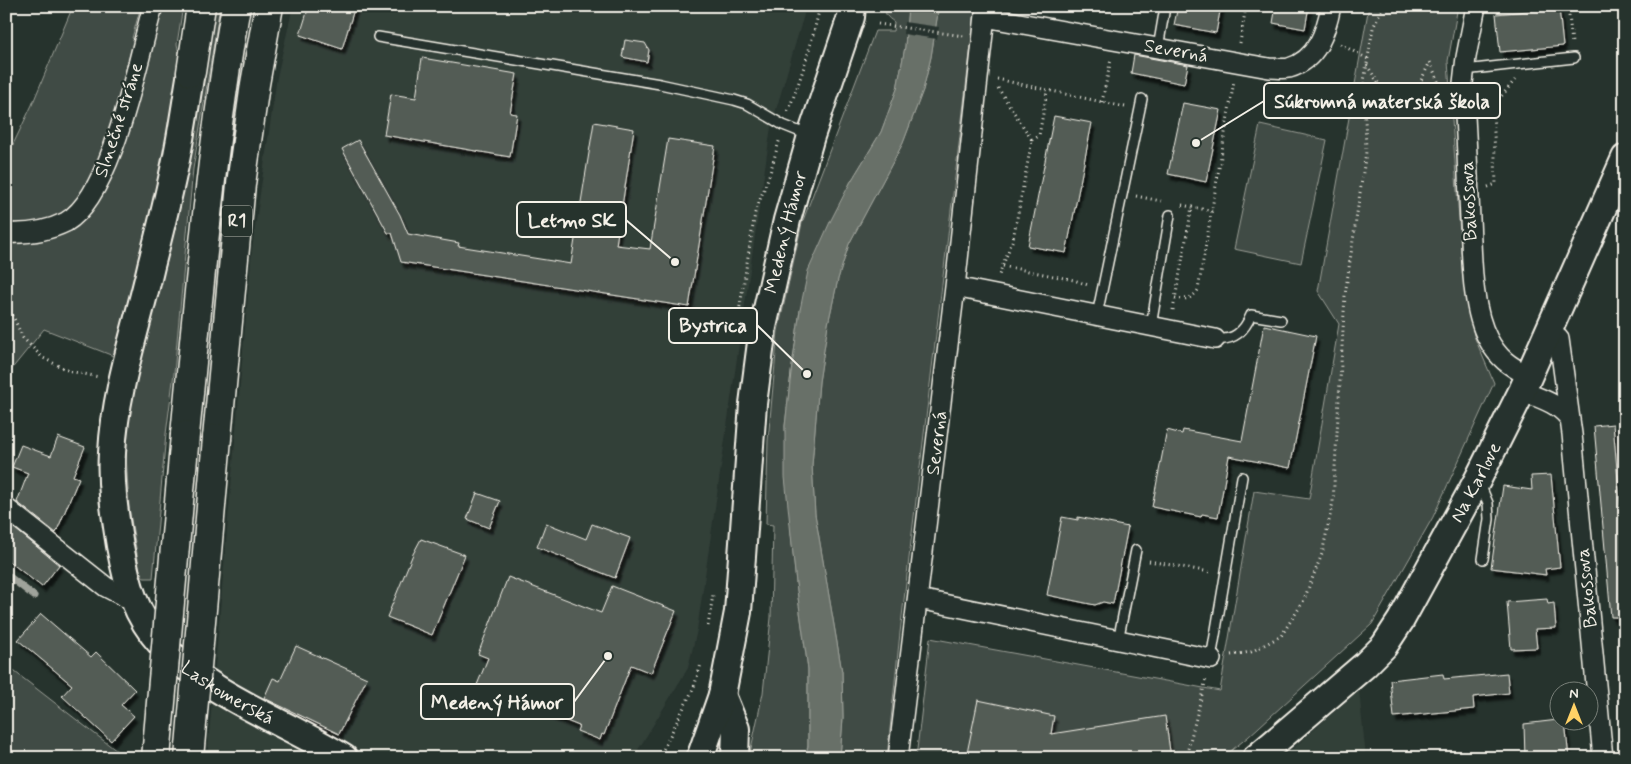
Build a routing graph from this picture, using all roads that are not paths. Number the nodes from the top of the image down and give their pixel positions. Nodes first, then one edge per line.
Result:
1 (153, 6) edge
2 (201, 6) edge
3 (236, 6) edge
4 (269, 6) edge
5 (852, 6) edge
6 (1331, 6) edge
7 (1476, 6) edge
8 (985, 12) edge
9 (1164, 13) dead end
10 (378, 37) dead end
11 (1158, 48) junction
12 (1574, 58) road end
13 (1464, 70) junction
14 (191, 72) joint
15 (1142, 99) dead end
16 (811, 136) junction
17 (1625, 158) edge
18 (1170, 215) dead end
19 (6, 233) edge
20 (955, 287) junction
21 (1097, 315) junction
22 (1281, 320) dead end
23 (1151, 326) junction
24 (1549, 330) junction
25 (1215, 339) joint
26 (1528, 378) junction
27 (1565, 389) junction
28 (1569, 418) junction
29 (1242, 477) dead end
30 (1478, 479) junction
31 (6, 508) edge
32 (1135, 554) road end
33 (1483, 559) dead end
34 (918, 599) junction
35 (133, 601) junction
36 (1118, 641) junction
37 (1211, 659) joint
38 (722, 695) junction
39 (156, 758) edge
40 (189, 758) edge
41 (344, 758) edge
42 (700, 758) edge
43 (735, 758) edge
44 (898, 758) edge
45 (1256, 758) edge
46 (1604, 758) edge

1 - 19 street, Slnečné stráne
2 - 14 highway
3 - 39 highway, R1, bridge
4 - 40 highway, R1, bridge
5 - 16 street, Medený Hámor
6 - 11 street, Severná
7 - 13 street, Bakossova
8 - 11 street, Severná
8 - 20 street, Severná
9 - 11 lane
10 - 16 lane
12 - 13 lane
13 - 26 street, Bakossova
14 - 35 street, Laskomerská
15 - 21 lane
16 - 38 street, Medený Hámor
17 - 24 street, Na Karlove
18 - 23 lane
20 - 21 street
20 - 34 street, Severná
21 - 23 street
22 - 25 lane
23 - 25 street
24 - 26 street, Na Karlove
24 - 27 street, Bakossova
26 - 27 street, Bakossova
26 - 28 street, Bakossova
26 - 30 street, Na Karlove
27 - 28 street, Bakossova
28 - 46 street, Bakossova
29 - 37 lane
30 - 33 lane
30 - 45 street, Na Karlove
31 - 35 street
32 - 36 lane
34 - 36 street
34 - 44 street, Severná
35 - 41 street, Laskomerská
36 - 37 street
38 - 42 street, Medený Hámor
38 - 43 street

